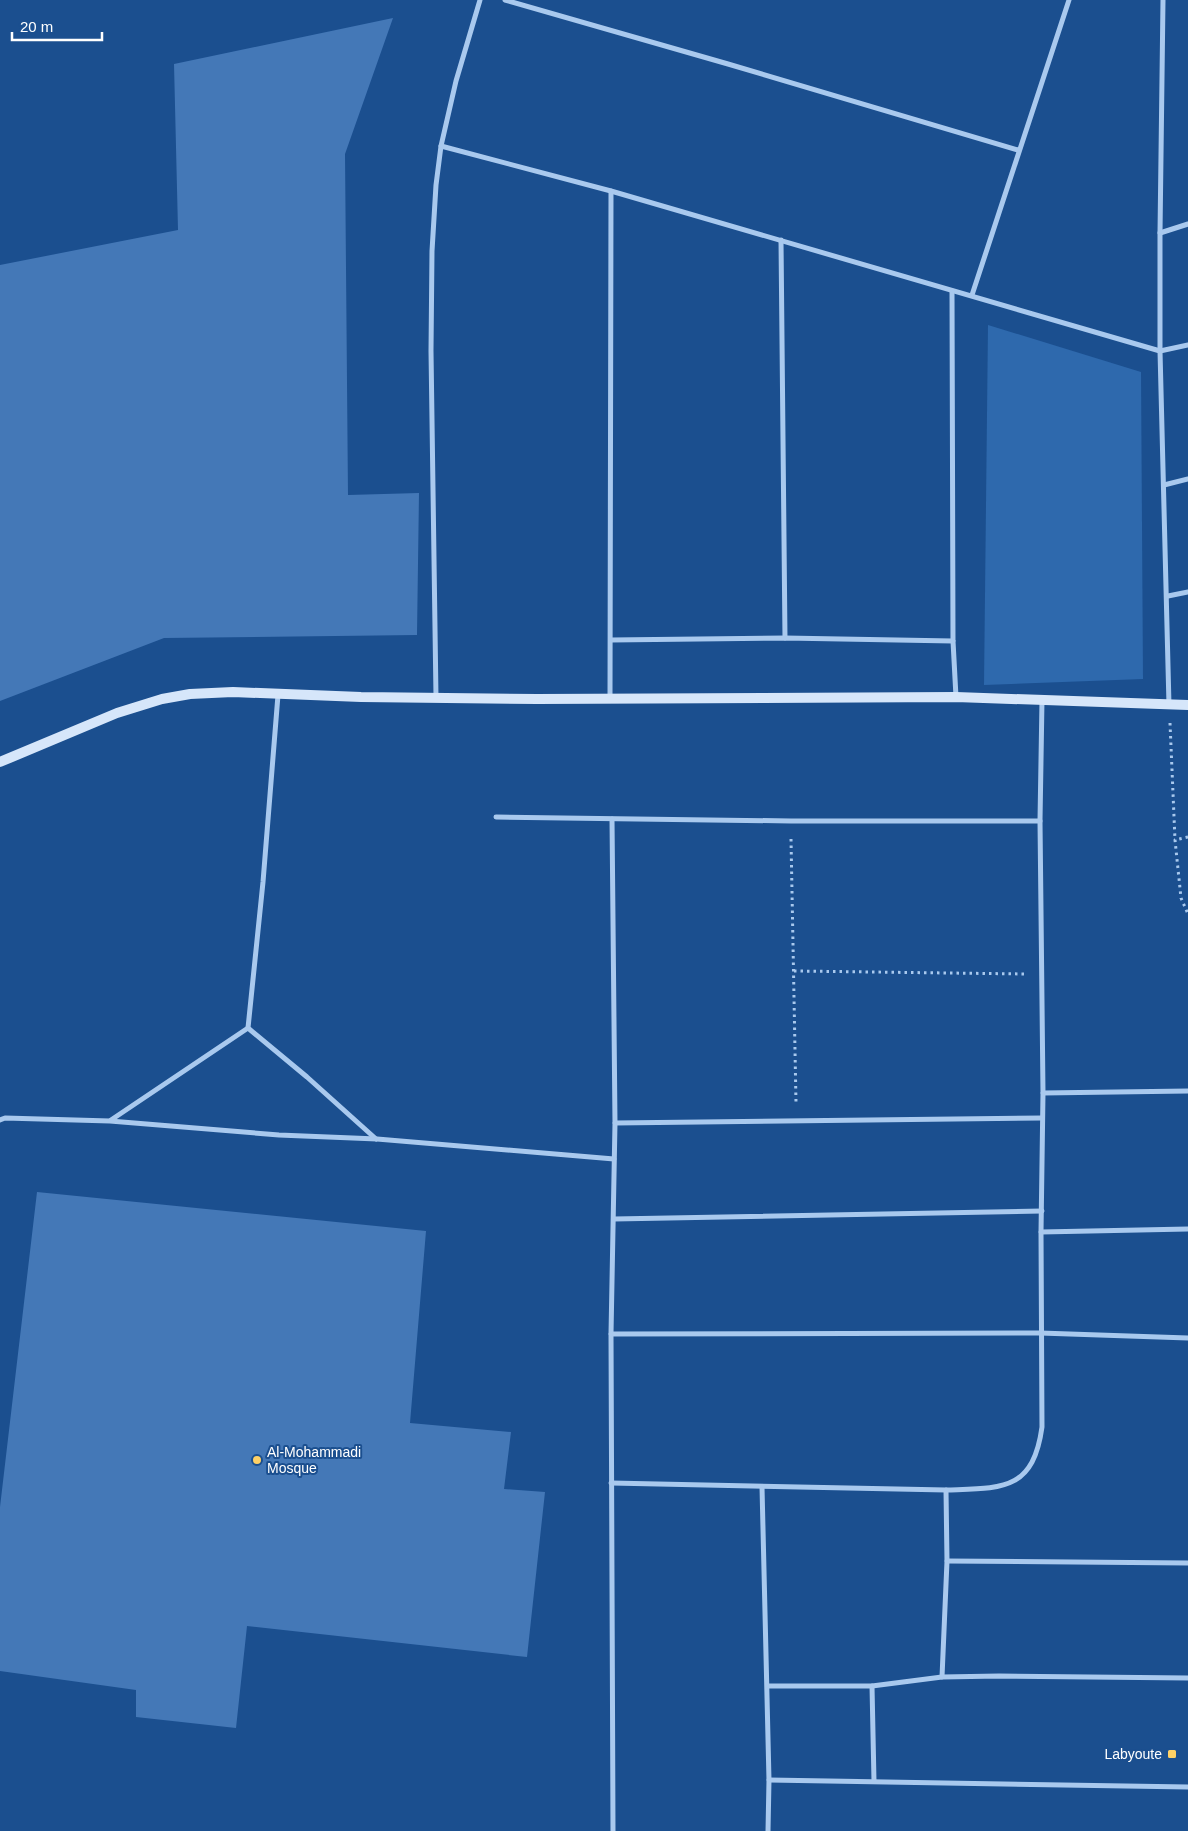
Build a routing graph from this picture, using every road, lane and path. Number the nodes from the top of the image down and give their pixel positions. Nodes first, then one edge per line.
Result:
1 (480, 0) edge
2 (505, 0) edge
3 (1069, 0) edge
4 (1163, 0) edge
5 (440, 146) junction
6 (1018, 150) junction
7 (611, 191) junction
8 (1188, 224) edge
9 (1160, 233) junction
10 (781, 240) junction
11 (952, 291) junction
12 (972, 295) junction
13 (1188, 345) edge
14 (1160, 351) junction
15 (1188, 479) edge
16 (1164, 485) junction
17 (1188, 592) edge
18 (1168, 596) junction
19 (785, 638) junction
20 (611, 640) junction
21 (953, 641) junction
22 (278, 695) junction
23 (436, 697) junction
24 (956, 697) junction
25 (610, 698) junction
26 (1042, 700) junction
27 (1170, 705) junction
28 (1188, 705) edge
29 (0, 762) edge
30 (496, 817) dead end
31 (612, 819) junction
32 (791, 821) junction
33 (1040, 821) junction
34 (1188, 837) edge
35 (1175, 840) junction
36 (1188, 914) edge
37 (794, 971) junction
38 (1042, 974) junction
39 (248, 1028) junction
40 (1188, 1091) edge
41 (1043, 1093) junction
42 (1042, 1118) junction
43 (0, 1120) edge
44 (110, 1120) junction
45 (797, 1121) junction
46 (615, 1123) junction
47 (377, 1139) junction
48 (614, 1159) junction
49 (1042, 1211) junction
50 (614, 1219) junction
51 (1188, 1229) edge
52 (1041, 1232) junction
53 (611, 1334) junction
54 (1040, 1334) junction
55 (1188, 1338) edge
56 (611, 1483) junction
57 (762, 1487) junction
58 (946, 1490) junction
59 (947, 1561) junction
60 (1188, 1563) edge
61 (942, 1677) junction
62 (1188, 1678) edge
63 (768, 1686) junction
64 (872, 1686) junction
65 (769, 1780) junction
66 (874, 1781) junction
67 (1188, 1787) edge
68 (613, 1831) edge
69 (768, 1831) edge

1 - 5 street
2 - 6 street
3 - 6 street
4 - 9 street
5 - 7 street
5 - 23 street
6 - 12 street
7 - 10 street
7 - 20 street
8 - 9 street
9 - 14 street
10 - 11 street
10 - 19 street
11 - 12 street
11 - 21 street
12 - 14 street
13 - 14 street
14 - 16 street
15 - 16 street
16 - 18 street
17 - 18 street
18 - 27 street
19 - 20 street
19 - 21 street
20 - 25 street
21 - 24 street
22 - 23 street
22 - 29 street
22 - 39 street
23 - 25 street
24 - 25 street
24 - 26 street
26 - 27 street
26 - 33 street
27 - 28 street
27 - 35 path
30 - 31 street
31 - 32 street
31 - 46 street
32 - 33 street
32 - 37 path
33 - 38 street
34 - 35 path
35 - 36 path
37 - 38 path
37 - 45 path
38 - 41 street
39 - 44 street
39 - 47 street
40 - 41 street
41 - 42 street
42 - 45 street
42 - 49 street
43 - 44 street
44 - 47 street
45 - 46 street
46 - 48 street
47 - 48 street
48 - 50 street
49 - 50 street
49 - 52 street
50 - 53 street
51 - 52 street
52 - 54 street
53 - 54 street
53 - 56 street
54 - 55 street
54 - 58 street
56 - 57 street
56 - 68 street
57 - 58 street
57 - 63 street
58 - 59 street
59 - 60 street
59 - 61 street
61 - 62 street
61 - 64 street
63 - 64 street
63 - 65 street
64 - 66 street
65 - 66 street
65 - 69 street
66 - 67 street

